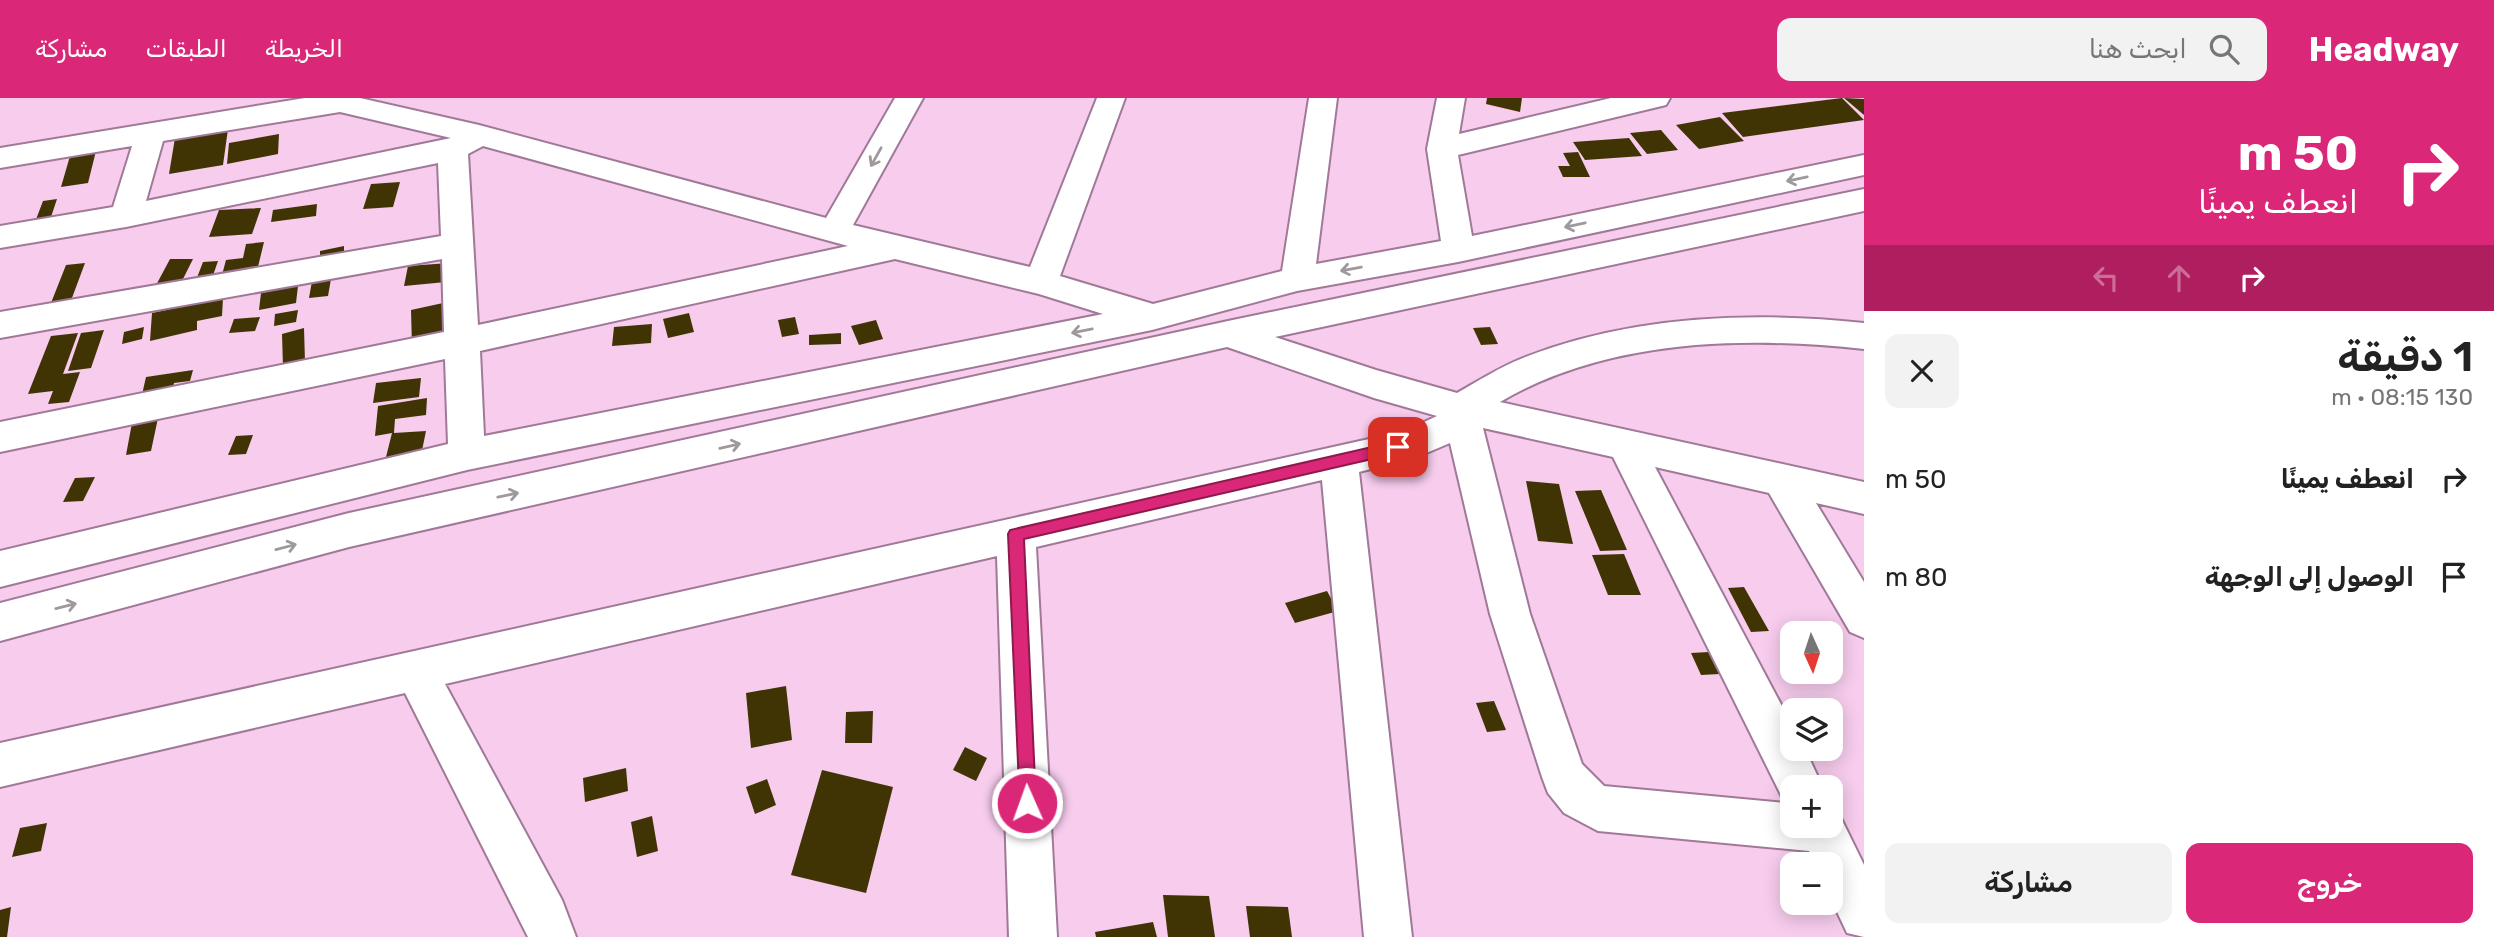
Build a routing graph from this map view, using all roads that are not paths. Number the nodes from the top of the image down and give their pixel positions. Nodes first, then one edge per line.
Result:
1 (1111, 98) edge
2 (1323, 98) edge
3 (1451, 98) edge
4 (1656, 98) edge
5 (904, 99) edge
6 (329, 101) edge
7 (1566, 107) edge
8 (151, 133) junction
9 (466, 143) junction
10 (1442, 149) junction
11 (0, 158) edge
12 (1864, 165) edge
13 (1864, 200) edge
14 (126, 216) junction
15 (834, 231) junction
16 (0, 237) edge
17 (458, 245) junction
18 (896, 248) junction
19 (1458, 250) junction
20 (1297, 279) junction
21 (1041, 282) junction
22 (1152, 317) junction
23 (0, 325) edge
24 (1228, 334) junction
25 (1864, 336) edge
26 (461, 342) junction
27 (1461, 414) junction
28 (0, 436) edge
29 (1624, 443) junction
30 (467, 455) junction
31 (1339, 460) junction
32 (1781, 479) junction
33 (1864, 498) edge
34 (1016, 534) junction
35 (0, 569) edge
36 (1864, 619) edge
37 (0, 622) edge
38 (415, 669) junction
39 (0, 765) edge
40 (1794, 775) edge
41 (1780, 824) edge
42 (1827, 838) edge
43 (1864, 916) edge
44 (552, 937) edge
45 (1033, 937) edge
46 (1388, 937) edge

1 - 21 street
2 - 20 street
3 - 10 street
4 - 7 street
5 -> 15 street
6 - 8 street
6 - 9 street
7 - 10 street
8 - 11 street
8 - 14 street
9 - 14 street
9 - 15 street
9 - 17 street
10 - 19 street
12 -> 19 street
13 - 24 street
14 - 16 street
15 - 18 street
17 - 23 street
17 - 26 street
18 - 21 street
18 - 26 street
19 -> 20 street
20 - 22 street
21 - 22 street
22 - 24 street
22 -> 30 street
24 - 27 street
37 -> 24 street
25 - 27 street
26 - 28 street
26 - 30 street
27 - 29 street
27 - 31 street
27 - 41 street
29 - 32 street
29 - 40 street
30 - 35 street
31 - 34 street
31 - 46 street
32 - 33 street
32 - 36 street
34 - 38 street
34 - 45 street
38 - 39 street
38 - 44 street
42 - 43 street

